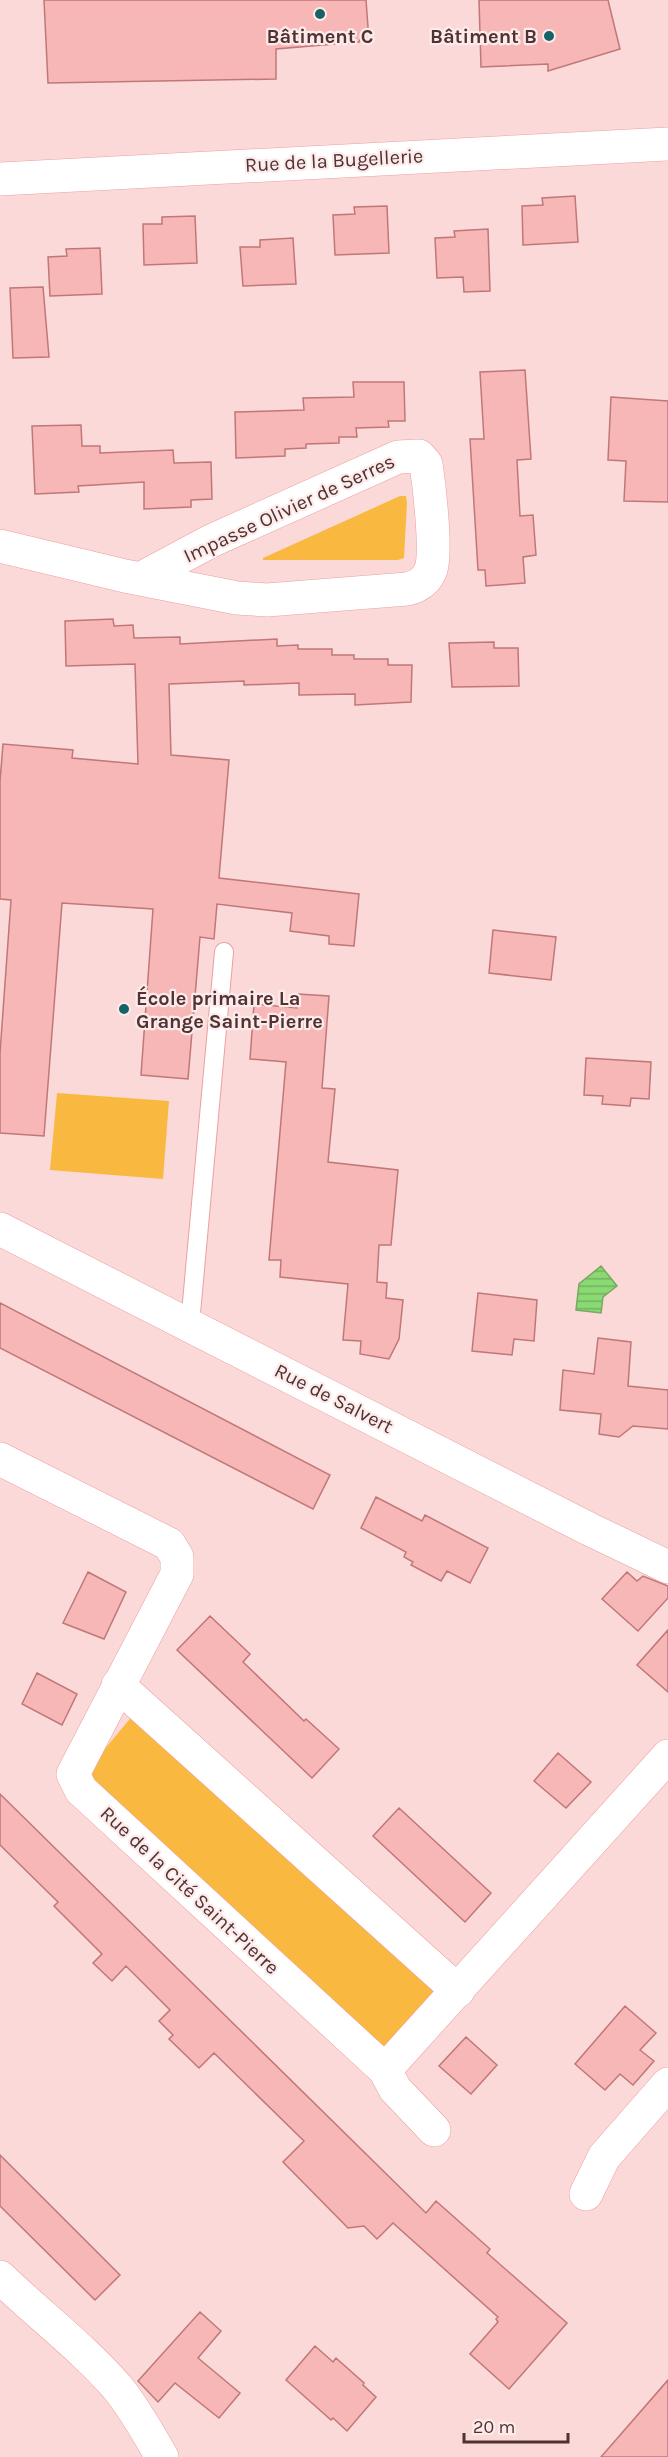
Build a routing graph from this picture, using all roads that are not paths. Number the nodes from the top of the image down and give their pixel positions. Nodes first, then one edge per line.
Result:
1 (668, 144) edge
2 (0, 179) edge
3 (0, 546) edge
4 (140, 579) junction
5 (224, 952) dead end
6 (0, 1229) edge
7 (190, 1324) junction
8 (0, 1459) edge
9 (668, 1567) edge
10 (118, 1685) junction
11 (668, 1756) edge
12 (458, 1991) junction
13 (385, 2070) junction
14 (668, 2084) edge
15 (434, 2130) dead end
16 (586, 2194) dead end
17 (0, 2277) edge
18 (162, 2457) edge

1 - 2 street, Rue de la Bugellerie
3 - 4 street, Impasse Olivier de Serres
4 - 4 street, Impasse Olivier de Serres
5 - 7 lane
6 - 7 street, Rue de Salvert
7 - 9 street, Rue de Salvert
8 - 10 street, Rue de la Cité Saint-Pierre
10 - 12 street
10 - 13 street, Rue de la Cité Saint-Pierre
11 - 12 street
12 - 13 street
13 - 15 street, Rue de la Cité Saint-Pierre
14 - 16 street
17 - 18 street

